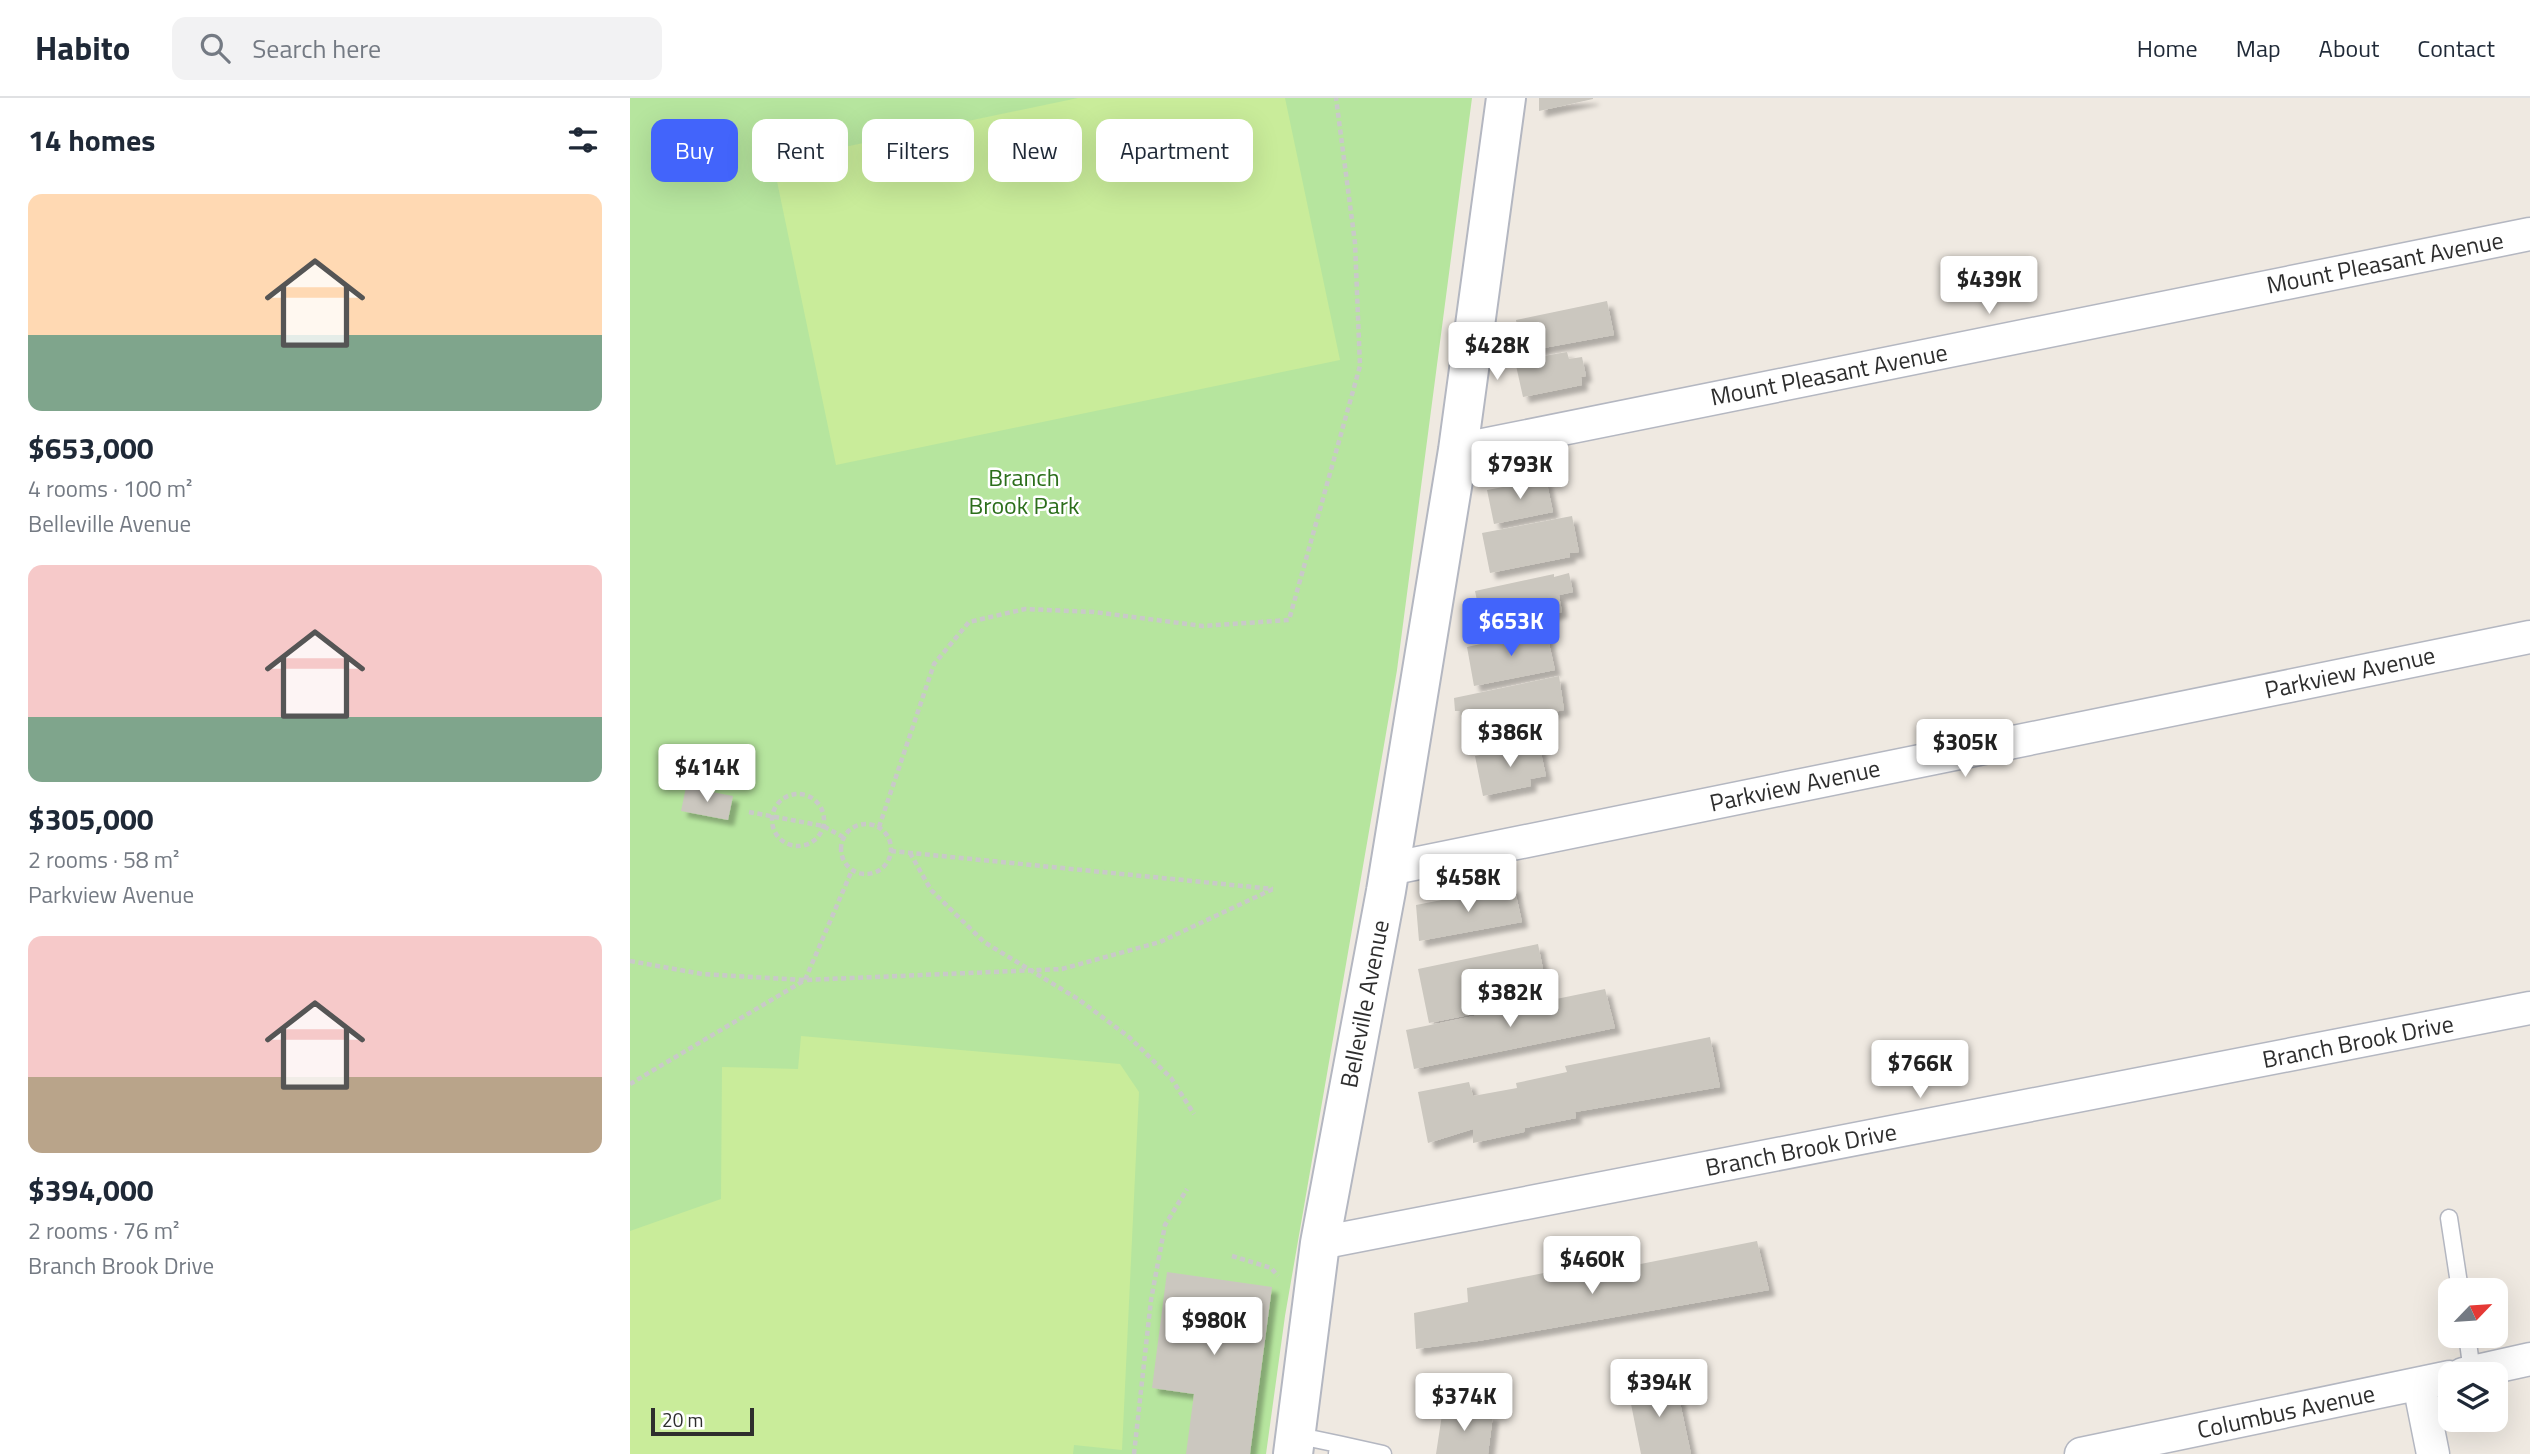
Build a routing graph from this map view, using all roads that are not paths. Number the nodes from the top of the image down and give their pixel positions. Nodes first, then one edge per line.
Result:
1 (1506, 98) edge
2 (2530, 234) edge
3 (1458, 450) junction
4 (2530, 637) edge
5 (1389, 869) junction
6 (2530, 1008) edge
7 (2449, 1218) dead end
8 (1320, 1243) junction
9 (2458, 1278) edge
10 (2530, 1359) edge
11 (2508, 1364) edge
12 (2438, 1380) edge
13 (2419, 1384) junction
14 (1294, 1445) edge
15 (1338, 1449) edge
16 (1385, 1454) edge
17 (2081, 1454) edge
18 (2433, 1454) edge

1 - 3 main road, Belleville Avenue
2 - 3 street, Mount Pleasant Avenue
3 - 5 main road, Belleville Avenue
4 - 5 street, Parkview Avenue
5 - 8 main road, Belleville Avenue
6 - 8 street, Branch Brook Drive
7 - 9 lane
8 - 14 main road, Belleville Avenue
10 - 11 street, Columbus Avenue
12 - 13 street, Columbus Avenue
13 - 17 street, Columbus Avenue
13 - 18 street
14 - 15 lane
15 - 16 lane

